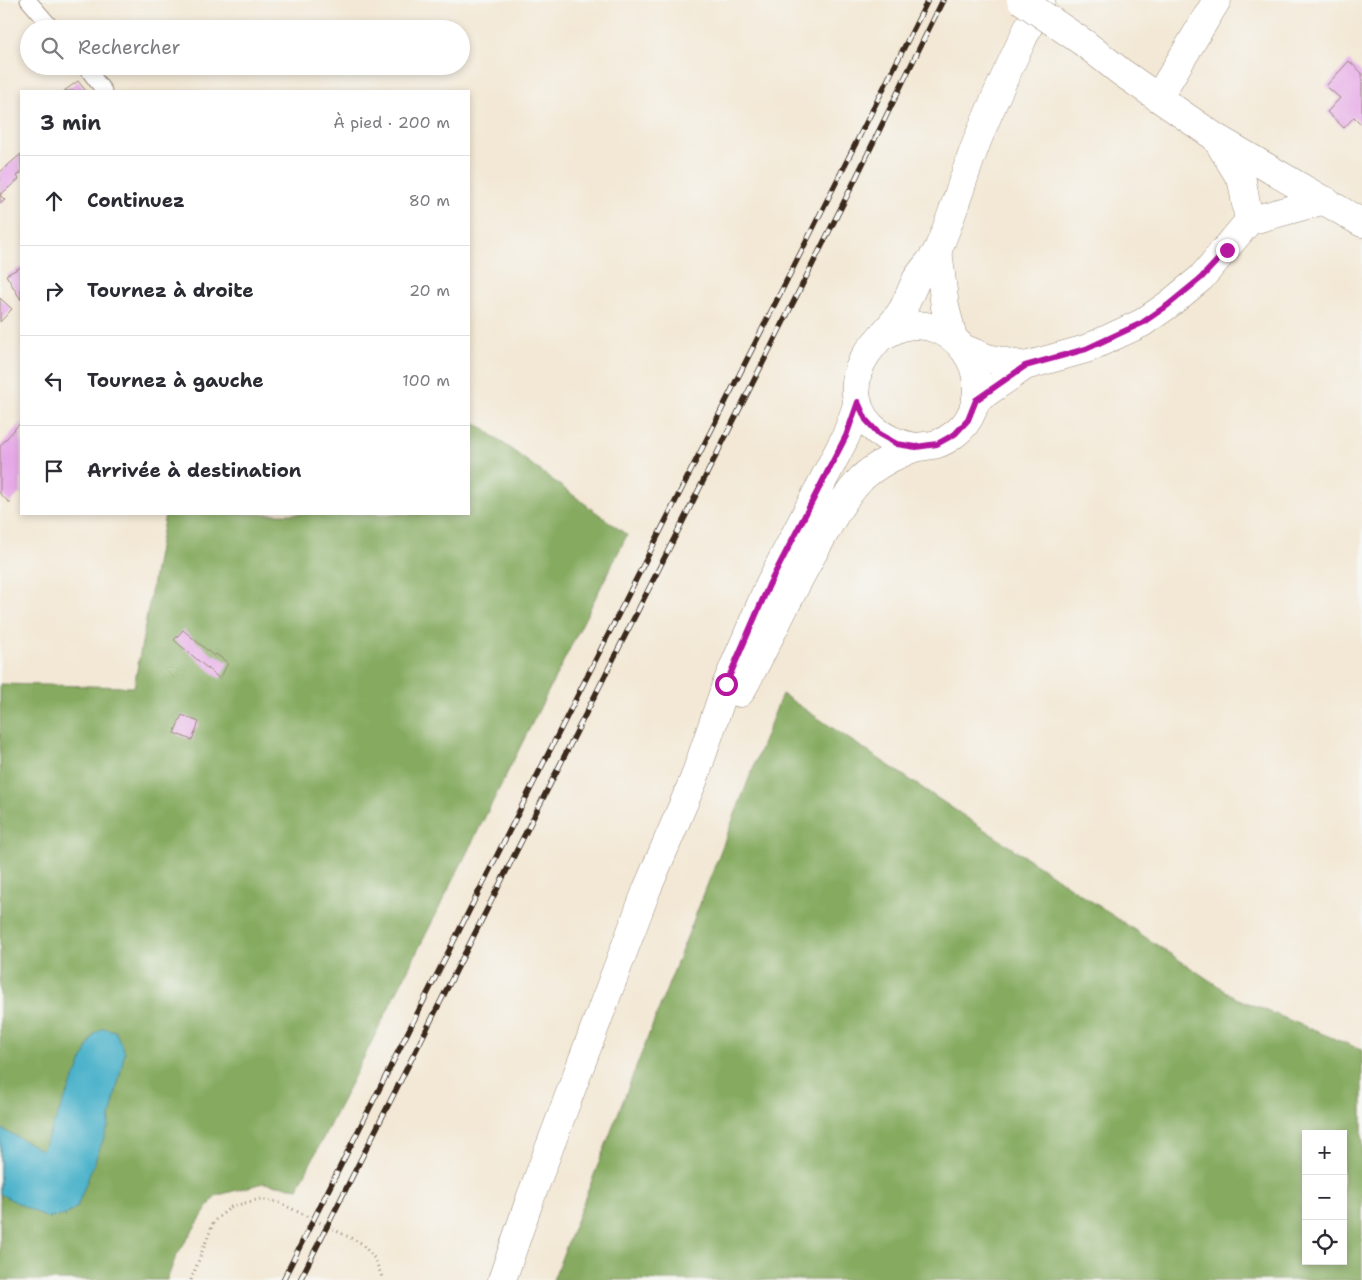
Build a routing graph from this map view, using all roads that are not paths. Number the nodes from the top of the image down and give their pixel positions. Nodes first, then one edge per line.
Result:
1 (28, 0) edge
2 (1021, 0) edge
3 (1041, 0) edge
4 (1217, 0) edge
5 (45, 20) edge
6 (92, 75) edge
7 (103, 90) edge
8 (1158, 98) junction
9 (1215, 137) junction
10 (1325, 200) junction
11 (1249, 220) junction
12 (1362, 223) edge
13 (938, 250) junction
14 (884, 335) junction
15 (959, 343) junction
16 (1025, 366) junction
17 (976, 400) junction
18 (858, 402) junction
19 (916, 447) junction
20 (694, 779) junction
21 (502, 1280) edge

1 - 5 lane
2 - 8 main road, bridge
3 - 13 main road
4 - 8 main road
6 - 7 lane
8 - 9 main road
9 - 10 main road
9 - 11 main road
10 - 11 main road
10 - 12 main road
11 - 16 main road
13 - 14 main road
13 - 15 main road
14 - 15 main road
14 - 18 main road
15 - 16 main road
15 - 17 main road
16 - 17 main road
17 - 19 main road
18 - 19 main road
18 - 20 main road
19 - 20 main road
20 - 21 main road

